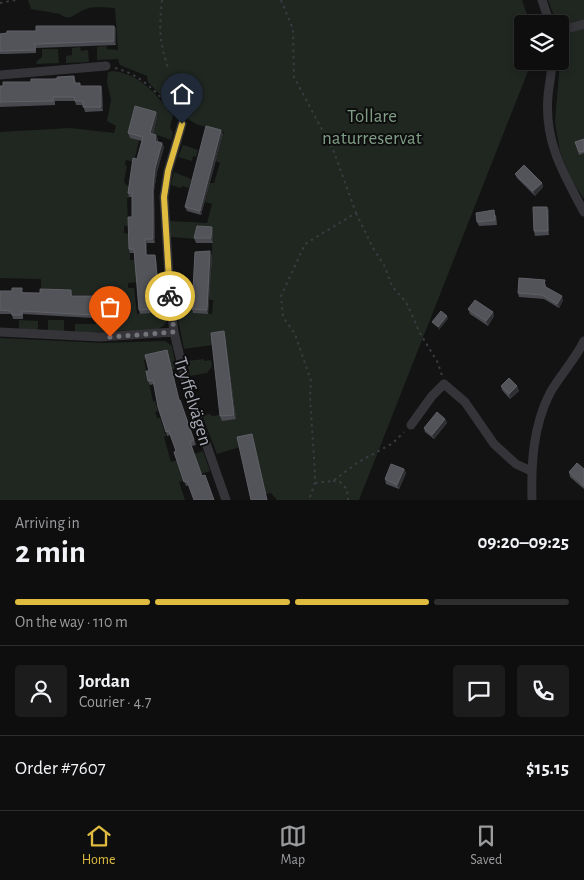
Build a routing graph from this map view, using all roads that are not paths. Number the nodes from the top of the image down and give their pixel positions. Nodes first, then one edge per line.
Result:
1 (542, 0) edge
2 (547, 15) edge
3 (584, 24) edge
4 (569, 28) edge
5 (106, 66) road end
6 (551, 70) edge
7 (0, 75) edge
8 (182, 124) road end
9 (584, 212) edge
10 (0, 332) edge
11 (174, 332) junction
12 (584, 341) edge
13 (582, 352) edge
14 (410, 425) road end
15 (531, 471) junction
16 (226, 500) edge
17 (532, 500) edge

1 - 2 street
3 - 4 street
5 - 7 street
6 - 9 street
8 - 11 street, Tryffelvägen
10 - 11 street
11 - 16 street, Tryffelvägen
12 - 13 street
13 - 15 street
14 - 15 street
15 - 17 street

